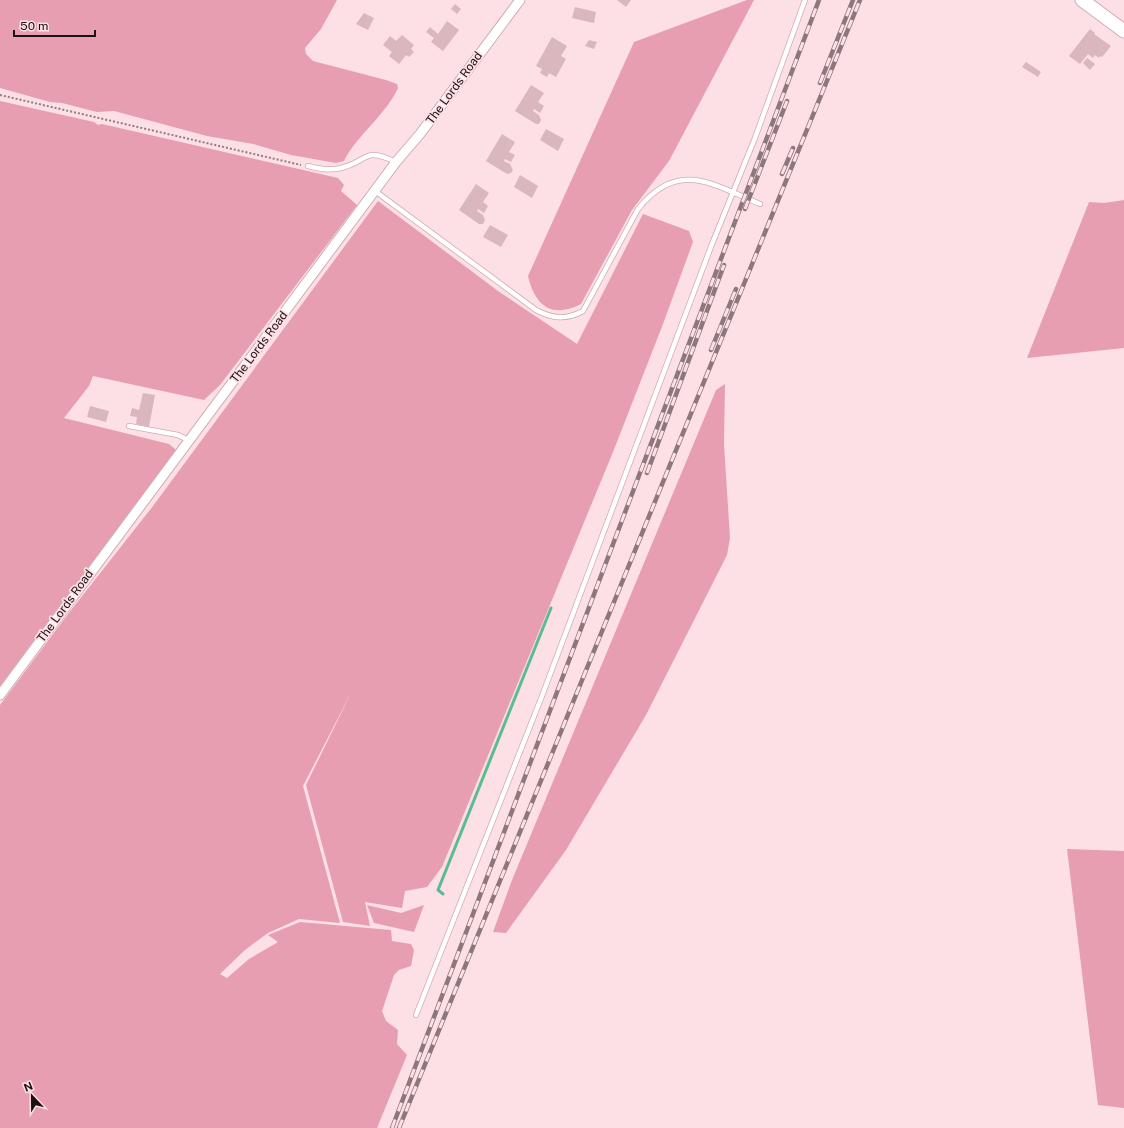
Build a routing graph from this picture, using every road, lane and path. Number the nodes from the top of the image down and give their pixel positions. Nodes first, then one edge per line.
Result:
1 (520, 0) edge
2 (805, 0) edge
3 (1082, 0) edge
4 (1124, 31) edge
5 (0, 96) edge
6 (396, 162) junction
7 (308, 166) joint
8 (375, 191) junction
9 (734, 193) junction
10 (760, 204) dead end
11 (128, 426) dead end
12 (188, 440) junction
13 (0, 695) edge
14 (416, 1015) dead end

1 - 6 street, The Lords Road
2 - 9 lane
3 - 4 main road
5 - 7 path
6 - 7 lane
6 - 8 street, The Lords Road
8 - 9 lane
8 - 12 street, The Lords Road
9 - 10 lane
9 - 14 lane
11 - 12 lane
12 - 13 street, The Lords Road

